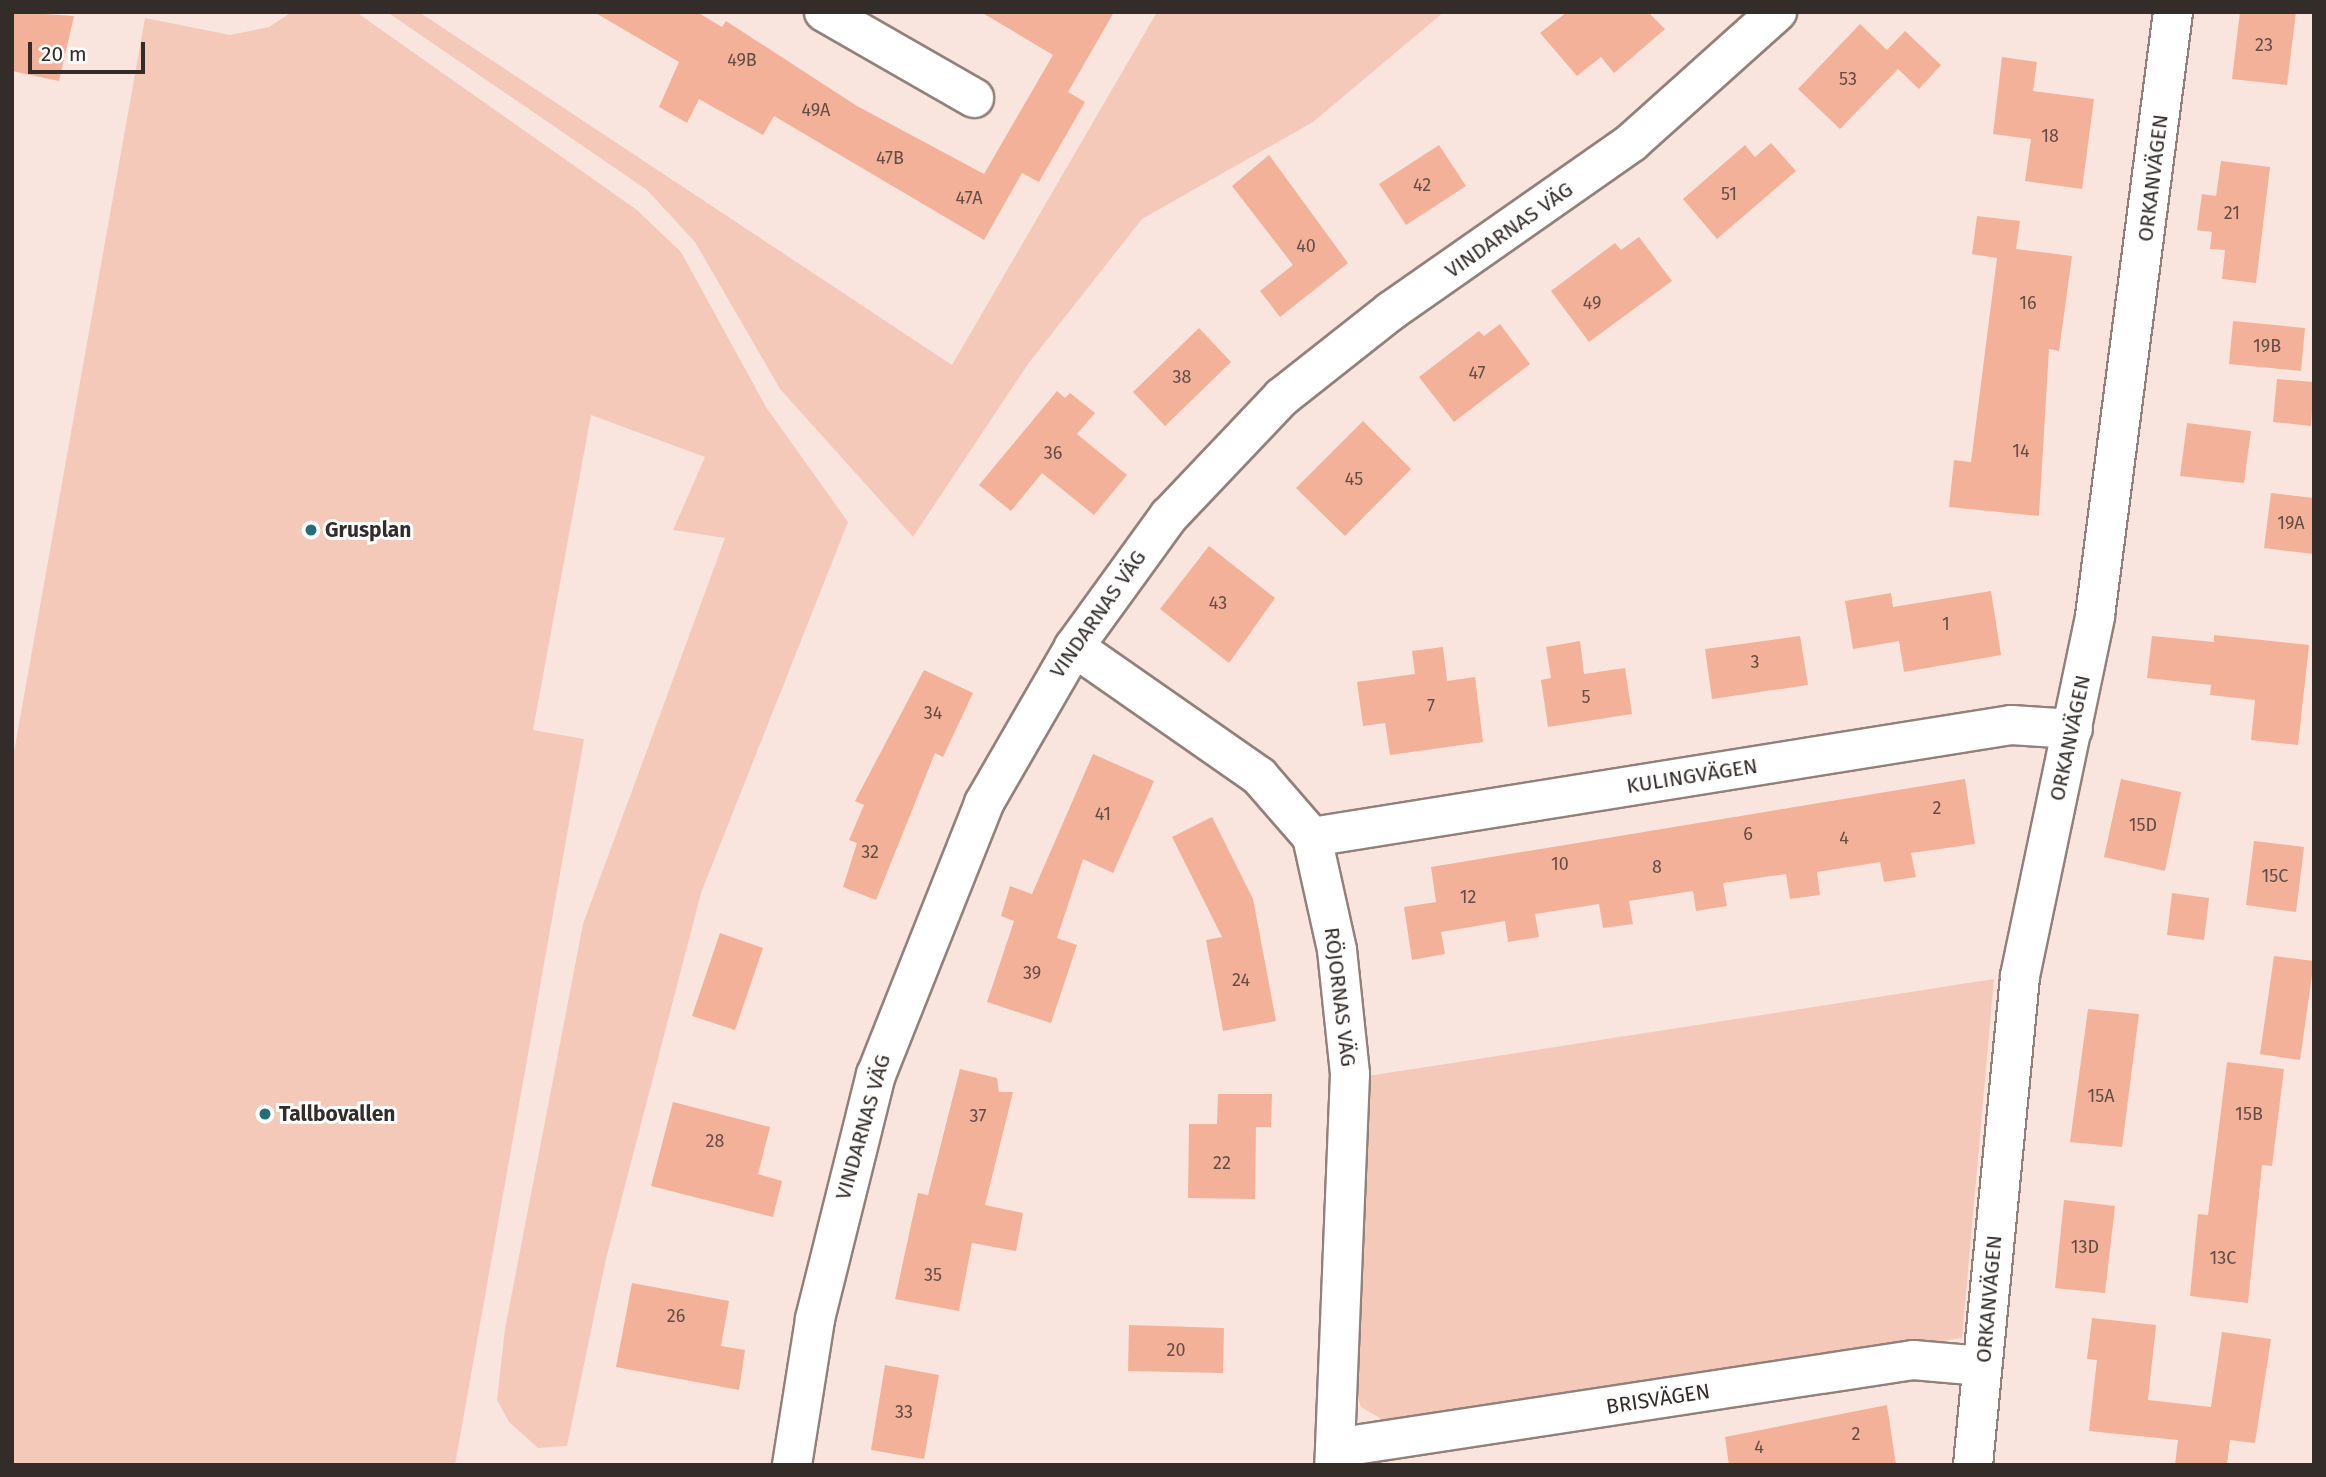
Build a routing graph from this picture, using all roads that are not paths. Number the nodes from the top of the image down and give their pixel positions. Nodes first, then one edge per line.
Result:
1 (824, 12) edge
2 (1777, 12) edge
3 (2173, 12) edge
4 (974, 98) dead end
5 (1074, 647) junction
6 (2073, 729) junction
7 (1312, 837) junction
8 (1982, 1366) junction
9 (1335, 1457) edge
10 (792, 1465) edge
11 (1973, 1465) edge

1 - 4 street
2 - 5 street, VINDARNAS VÄG
3 - 6 street, ORKANVÄGEN
5 - 7 street, RÖJORNAS VÄG
5 - 10 street, VINDARNAS VÄG
6 - 7 street, KULINGVÄGEN
6 - 8 street, ORKANVÄGEN
7 - 9 street, RÖJORNAS VÄG
8 - 9 street, BRISVÄGEN
8 - 11 street, ORKANVÄGEN

